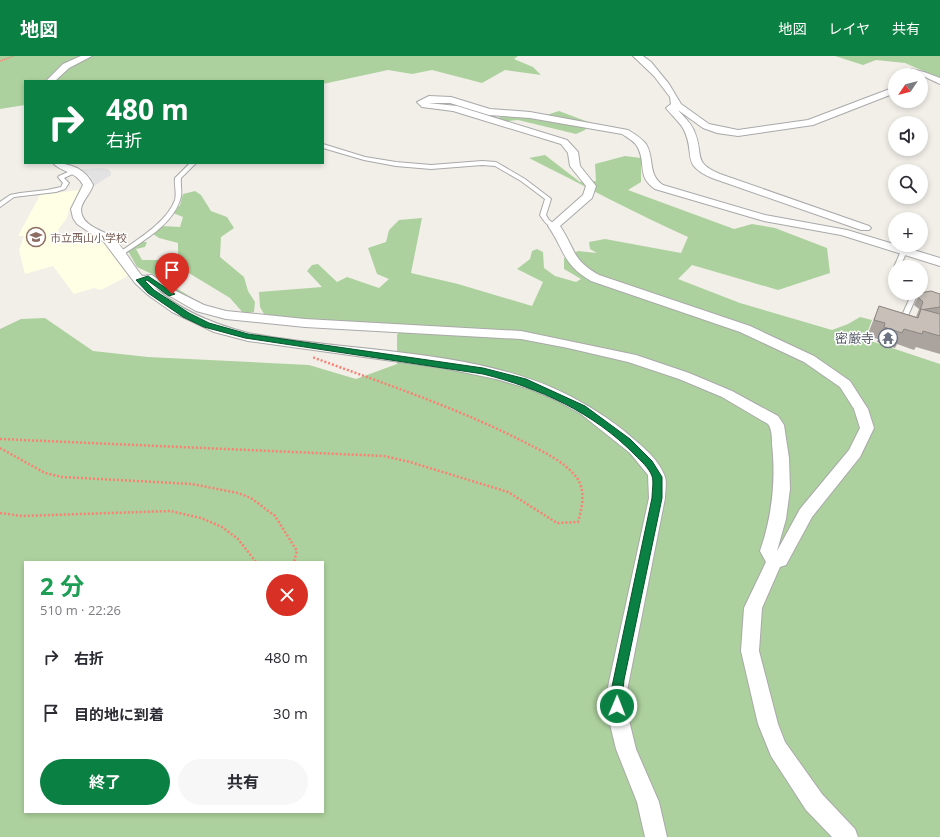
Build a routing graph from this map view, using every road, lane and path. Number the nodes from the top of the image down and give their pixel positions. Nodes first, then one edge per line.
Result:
1 (14, 56) edge
2 (88, 56) edge
3 (637, 56) edge
4 (0, 62) edge
5 (928, 77) edge
6 (51, 80) edge
7 (940, 81) edge
8 (888, 93) edge
9 (678, 106) junction
10 (324, 146) edge
11 (61, 164) edge
12 (192, 164) edge
13 (77, 170) junction
14 (0, 205) edge
15 (554, 226) junction
16 (888, 236) edge
17 (888, 246) edge
18 (928, 249) edge
19 (907, 252) edge
20 (122, 253) junction
21 (940, 253) edge
22 (940, 262) edge
23 (139, 280) junction
24 (912, 300) edge
25 (903, 320) edge
26 (311, 357) dead end
27 (0, 439) edge
28 (0, 448) edge
29 (0, 513) edge
30 (775, 560) junction
31 (255, 561) edge
32 (294, 561) edge
33 (656, 837) edge
34 (847, 837) edge

1 - 4 path
2 - 6 street
3 - 9 street
5 - 7 street
8 - 9 street
9 - 16 street
10 - 15 lane
11 - 13 street
12 - 20 lane
13 - 14 lane
13 - 20 street
15 - 17 street
15 - 30 street
18 - 21 street
19 - 22 street
20 - 23 street
23 - 30 street
23 - 33 street
24 - 25 lane
26 - 27 path
28 - 32 path
29 - 31 path
30 - 34 street

